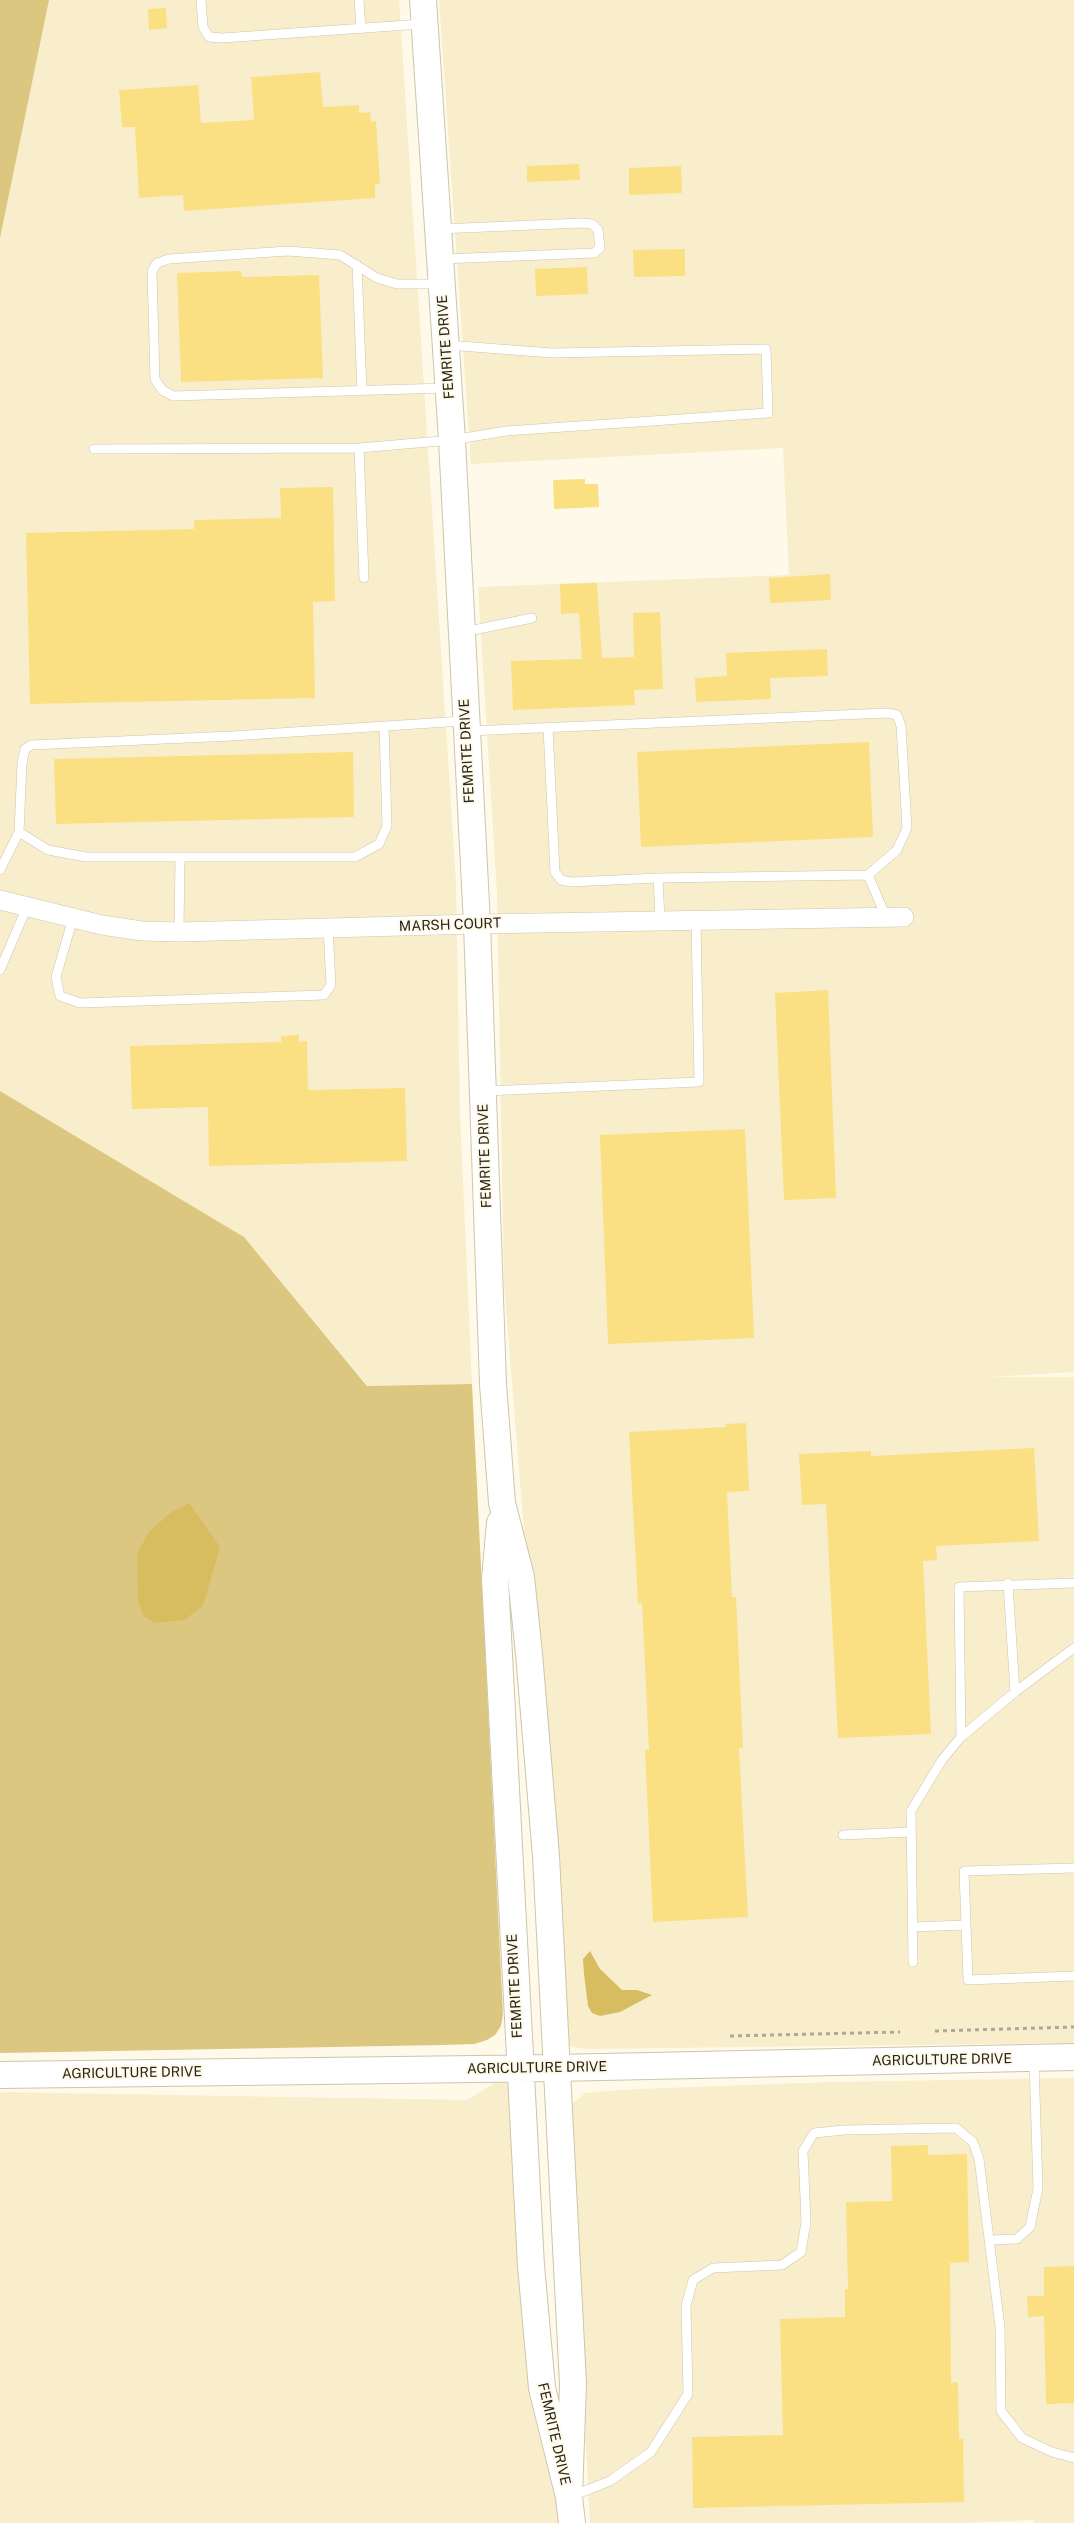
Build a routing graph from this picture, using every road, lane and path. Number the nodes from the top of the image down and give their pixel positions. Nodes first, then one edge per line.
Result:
1 (201, 0) edge
2 (359, 0) edge
3 (424, 12) edge
4 (361, 29) junction
5 (439, 229) junction
6 (357, 265) junction
7 (442, 271) junction
8 (446, 345) junction
9 (449, 388) junction
10 (362, 391) junction
11 (452, 440) junction
12 (359, 448) junction
13 (94, 449) dead end
14 (364, 578) dead end
15 (532, 618) dead end
16 (462, 633) junction
17 (384, 726) junction
18 (466, 726) junction
19 (548, 728) junction
20 (19, 832) junction
21 (180, 857) junction
22 (0, 870) edge
23 (868, 875) junction
24 (658, 878) junction
25 (0, 900) edge
26 (27, 907) junction
27 (895, 917) joint
28 (73, 918) junction
29 (660, 920) junction
30 (696, 920) junction
31 (477, 924) junction
32 (328, 928) junction
33 (179, 932) junction
34 (0, 970) edge
35 (482, 1091) junction
36 (502, 1503) junction
37 (1008, 1583) junction
38 (1074, 1583) edge
39 (1074, 1648) edge
40 (1015, 1692) junction
41 (961, 1737) junction
42 (911, 1832) junction
43 (843, 1835) dead end
44 (1074, 1868) edge
45 (966, 1925) junction
46 (913, 1927) junction
47 (913, 1962) dead end
48 (1074, 1976) edge
49 (1074, 2027) edge
50 (935, 2031) dead end
51 (900, 2032) dead end
52 (730, 2036) dead end
53 (1074, 2057) edge
54 (1034, 2058) junction
55 (519, 2068) junction
56 (555, 2068) junction
57 (0, 2075) edge
58 (990, 2240) junction
59 (1074, 2458) edge
60 (569, 2497) junction
61 (572, 2523) edge

1 - 4 lane
2 - 4 lane
3 - 4 lane
3 - 5 street, FEMRITE DRIVE
5 - 7 street, FEMRITE DRIVE
5 - 7 lane
6 - 7 lane
6 - 10 lane
6 - 10 lane
7 - 8 street, FEMRITE DRIVE
8 - 9 street, FEMRITE DRIVE
8 - 11 lane
9 - 10 lane
9 - 11 street, FEMRITE DRIVE
11 - 12 lane
11 - 16 street, FEMRITE DRIVE
12 - 13 lane
12 - 14 lane
15 - 16 lane
16 - 18 street, FEMRITE DRIVE
17 - 18 lane
17 - 20 lane
17 - 21 lane
18 - 19 lane
18 - 31 street, FEMRITE DRIVE
19 - 23 lane
19 - 24 lane
20 - 21 lane
20 - 22 lane
21 - 33 lane
23 - 24 lane
23 - 27 lane
24 - 29 lane
25 - 26 street, MARSH COURT
26 - 28 street, MARSH COURT
26 - 34 lane
27 - 30 street, MARSH COURT
28 - 32 lane
28 - 33 street, MARSH COURT
29 - 30 street, MARSH COURT
29 - 31 street, MARSH COURT
30 - 35 lane
31 - 32 street, MARSH COURT
31 - 35 street, FEMRITE DRIVE
32 - 33 street, MARSH COURT
35 - 36 street, FEMRITE DRIVE
36 - 55 street, FEMRITE DRIVE
36 - 56 street, FEMRITE DRIVE
37 - 38 lane
37 - 40 lane
37 - 41 lane
39 - 40 lane
40 - 41 lane
41 - 42 lane
42 - 43 lane
42 - 46 lane
44 - 45 lane
45 - 46 lane
45 - 48 lane
46 - 47 lane
49 - 50 path
51 - 52 path
53 - 54 street, AGRICULTURE DRIVE
54 - 56 street, AGRICULTURE DRIVE
54 - 58 lane
55 - 56 street, AGRICULTURE DRIVE
55 - 57 street, AGRICULTURE DRIVE
55 - 60 street, FEMRITE DRIVE
56 - 60 street, FEMRITE DRIVE
58 - 59 lane
58 - 60 lane
60 - 61 street, FEMRITE DRIVE

